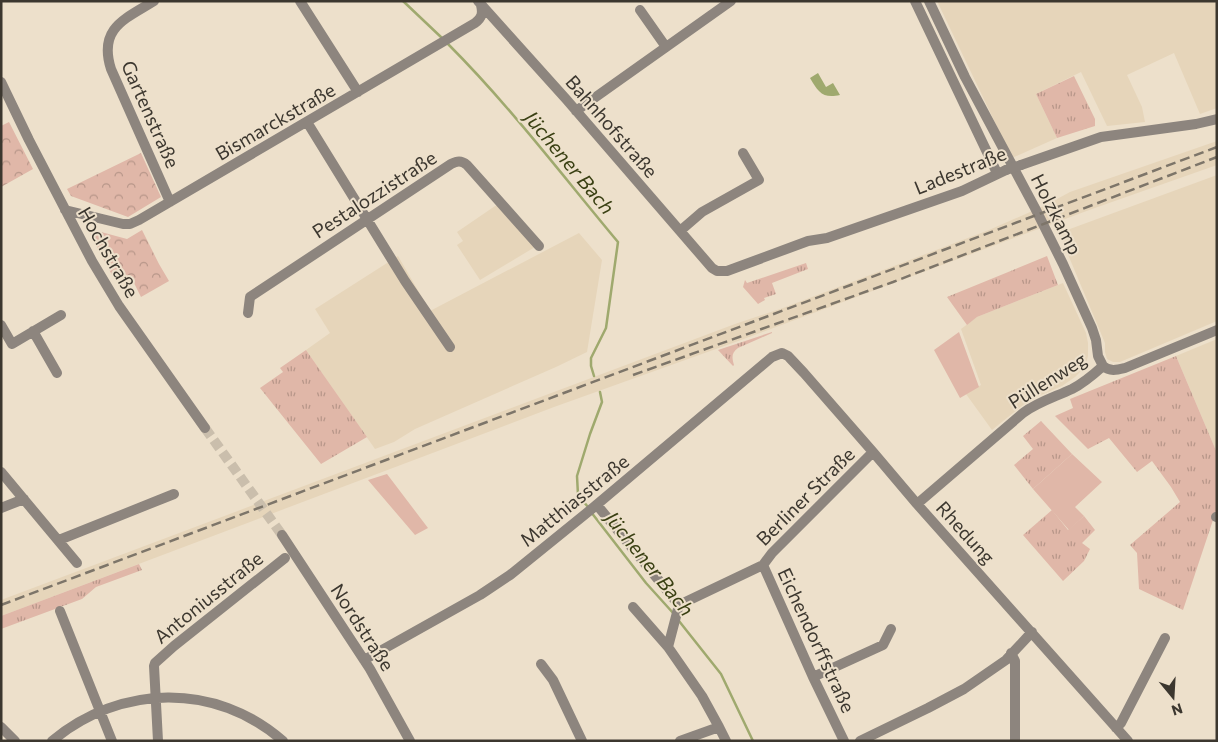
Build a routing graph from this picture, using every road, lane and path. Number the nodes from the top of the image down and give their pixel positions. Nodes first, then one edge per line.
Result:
1 (154, 1) edge
2 (300, 1) edge
3 (731, 1) edge
4 (915, 1) edge
5 (929, 1) edge
6 (480, 3) edge
7 (640, 10) dead end
8 (666, 47) junction
9 (1, 82) edge
10 (358, 92) junction
11 (576, 111) junction
12 (1217, 119) edge
13 (307, 122) junction
14 (743, 153) dead end
15 (1002, 172) junction
16 (170, 202) junction
17 (65, 210) junction
18 (367, 219) junction
19 (680, 231) junction
20 (539, 246) dead end
21 (721, 272) joint
22 (248, 313) dead end
23 (61, 315) dead end
24 (1, 325) edge
25 (1217, 330) edge
26 (34, 331) junction
27 (450, 348) dead end
28 (790, 358) joint
29 (1103, 366) junction
30 (57, 373) dead end
31 (205, 428) tunnel mouth
32 (873, 452) junction
33 (1, 472) edge
34 (174, 494) dead end
35 (24, 499) junction
36 (917, 504) junction
37 (596, 506) junction
38 (1, 508) edge
39 (282, 535) tunnel mouth
40 (59, 540) junction
41 (285, 558) dead end
42 (77, 563) dead end
43 (763, 565) junction
44 (678, 606) junction
45 (633, 608) dead end
46 (60, 611) dead end
47 (890, 629) dead end
48 (1032, 632) junction
49 (1165, 638) dead end
50 (668, 647) junction
51 (1011, 653) junction
52 (364, 660) junction
53 (541, 664) dead end
54 (813, 677) junction
55 (155, 698) junction
56 (100, 711) junction
57 (719, 726) junction
58 (1, 727) edge
59 (1116, 728) junction
60 (15, 741) edge
61 (52, 741) edge
62 (112, 741) edge
63 (158, 741) edge
64 (283, 741) edge
65 (410, 741) edge
66 (582, 741) edge
67 (680, 741) edge
68 (726, 741) edge
69 (844, 741) edge
70 (860, 741) edge
71 (1015, 741) edge
72 (1128, 741) edge

1 - 16 street, Gartenstraße
2 - 10 street
3 - 8 street
4 - 15 street
5 - 29 street, Holzkamp
6 - 10 street, Bismarckstraße
6 - 11 street, Bahnhofstraße
7 - 8 street
8 - 11 street
9 - 17 street, Hochstraße
10 - 13 street, Bismarckstraße
11 - 19 street, Bahnhofstraße
12 - 15 street, Ladestraße, bridge
13 - 16 street, Bismarckstraße
13 - 18 street
14 - 19 street
15 - 21 street, Ladestraße
16 - 17 street, Bismarckstraße
17 - 31 street, Hochstraße
18 - 20 street, Pestalozzistraße
18 - 22 street, Pestalozzistraße
18 - 27 street
19 - 21 street, Bahnhofstraße
23 - 26 street
24 - 26 street
25 - 29 street, Püllenweg
26 - 30 street
28 - 32 street, Rhedung
28 - 37 street, Matthiasstraße
29 - 36 street, Püllenweg
32 - 36 street, Rhedung
32 - 43 street, Berliner Straße
33 - 35 street
34 - 40 street
35 - 38 street
35 - 40 street
36 - 48 street, Rhedung
37 - 44 street
37 - 52 street, Matthiasstraße
39 - 52 street, Nordstraße
40 - 42 street
41 - 55 street, Antoniusstraße
43 - 44 street, Eichendorffstraße
43 - 54 street, Eichendorffstraße
44 - 50 street
45 - 50 street
46 - 56 street
47 - 54 street
48 - 51 street
48 - 59 street, Rhedung
49 - 59 street
50 - 57 street
51 - 70 street
51 - 71 street
52 - 65 street, Nordstraße
53 - 66 street
54 - 69 street, Eichendorffstraße
55 - 56 street
55 - 63 street, Antoniusstraße
55 - 64 street
56 - 61 street
56 - 62 street
57 - 67 street
57 - 68 street
58 - 60 street
59 - 72 street, Rhedung

